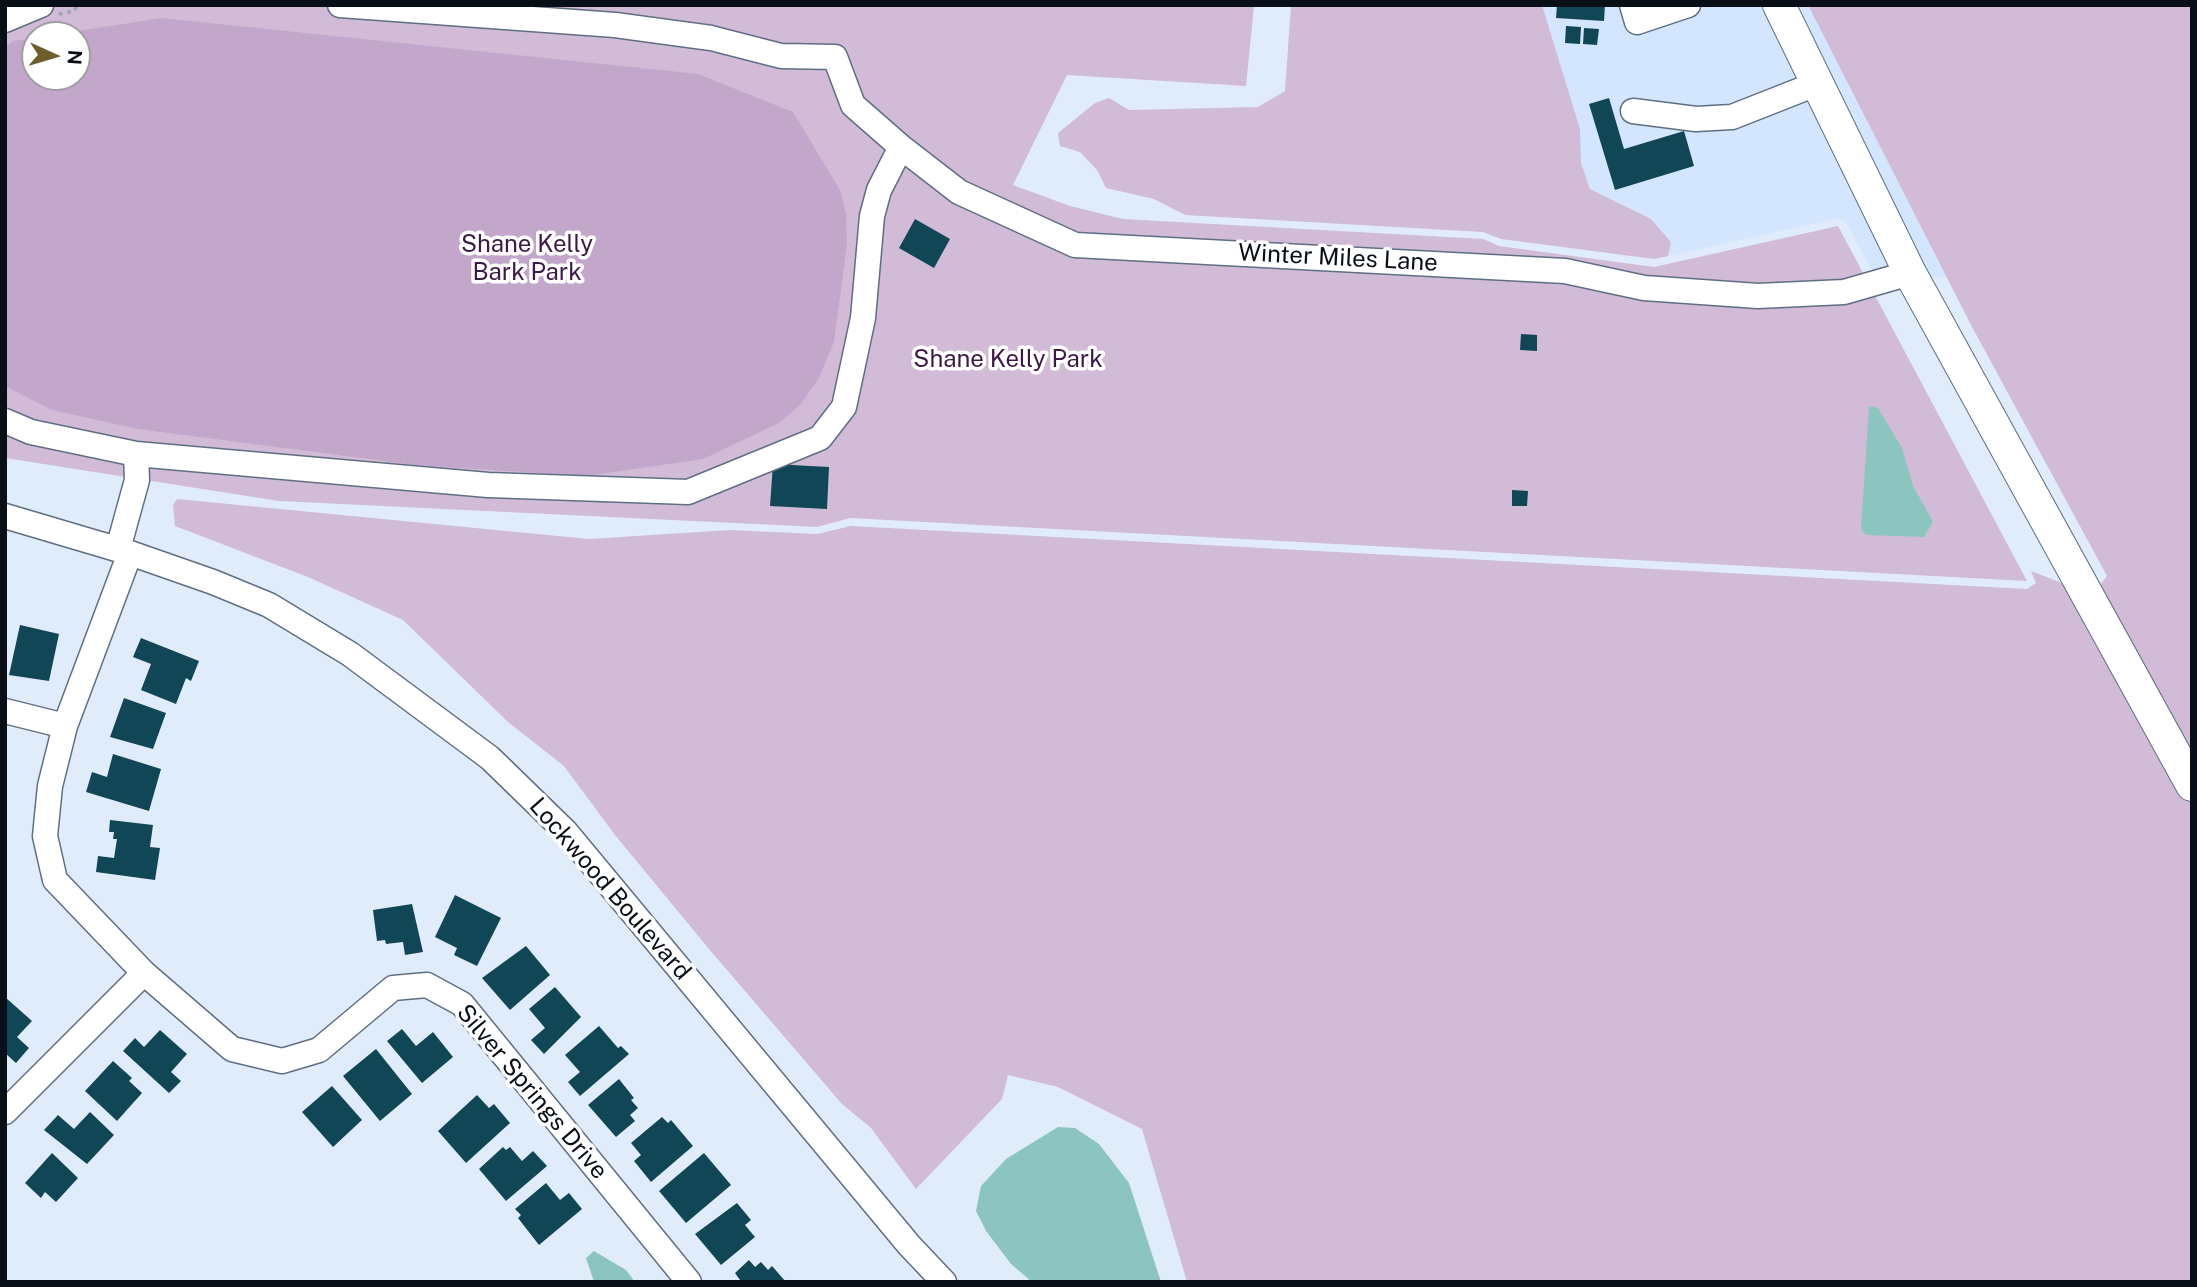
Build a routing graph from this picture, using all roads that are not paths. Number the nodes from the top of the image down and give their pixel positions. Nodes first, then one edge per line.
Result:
1 (41, 5) edge
2 (340, 5) edge
3 (1632, 5) edge
4 (1688, 5) edge
5 (1779, 5) edge
6 (5, 20) edge
7 (1816, 84) junction
8 (1633, 111) dead end
9 (901, 147) junction
10 (1910, 273) junction
11 (5, 421) edge
12 (136, 454) junction
13 (5, 516) edge
14 (124, 551) junction
15 (5, 711) edge
16 (65, 726) junction
17 (2192, 785) edge
18 (144, 973) junction
19 (5, 1112) edge
20 (689, 1282) edge
21 (944, 1282) edge

1 - 6 street
2 - 9 street, Winter Miles Lane
3 - 4 street
5 - 7 main road
7 - 8 street
7 - 10 main road
9 - 10 street, Winter Miles Lane
9 - 12 street
10 - 17 main road
11 - 12 street
12 - 14 street, Silver Springs Drive
13 - 14 street, Lockwood Boulevard
14 - 16 street, Silver Springs Drive
14 - 21 street, Lockwood Boulevard
15 - 16 street
16 - 18 street, Silver Springs Drive
18 - 19 street
18 - 20 street, Silver Springs Drive

